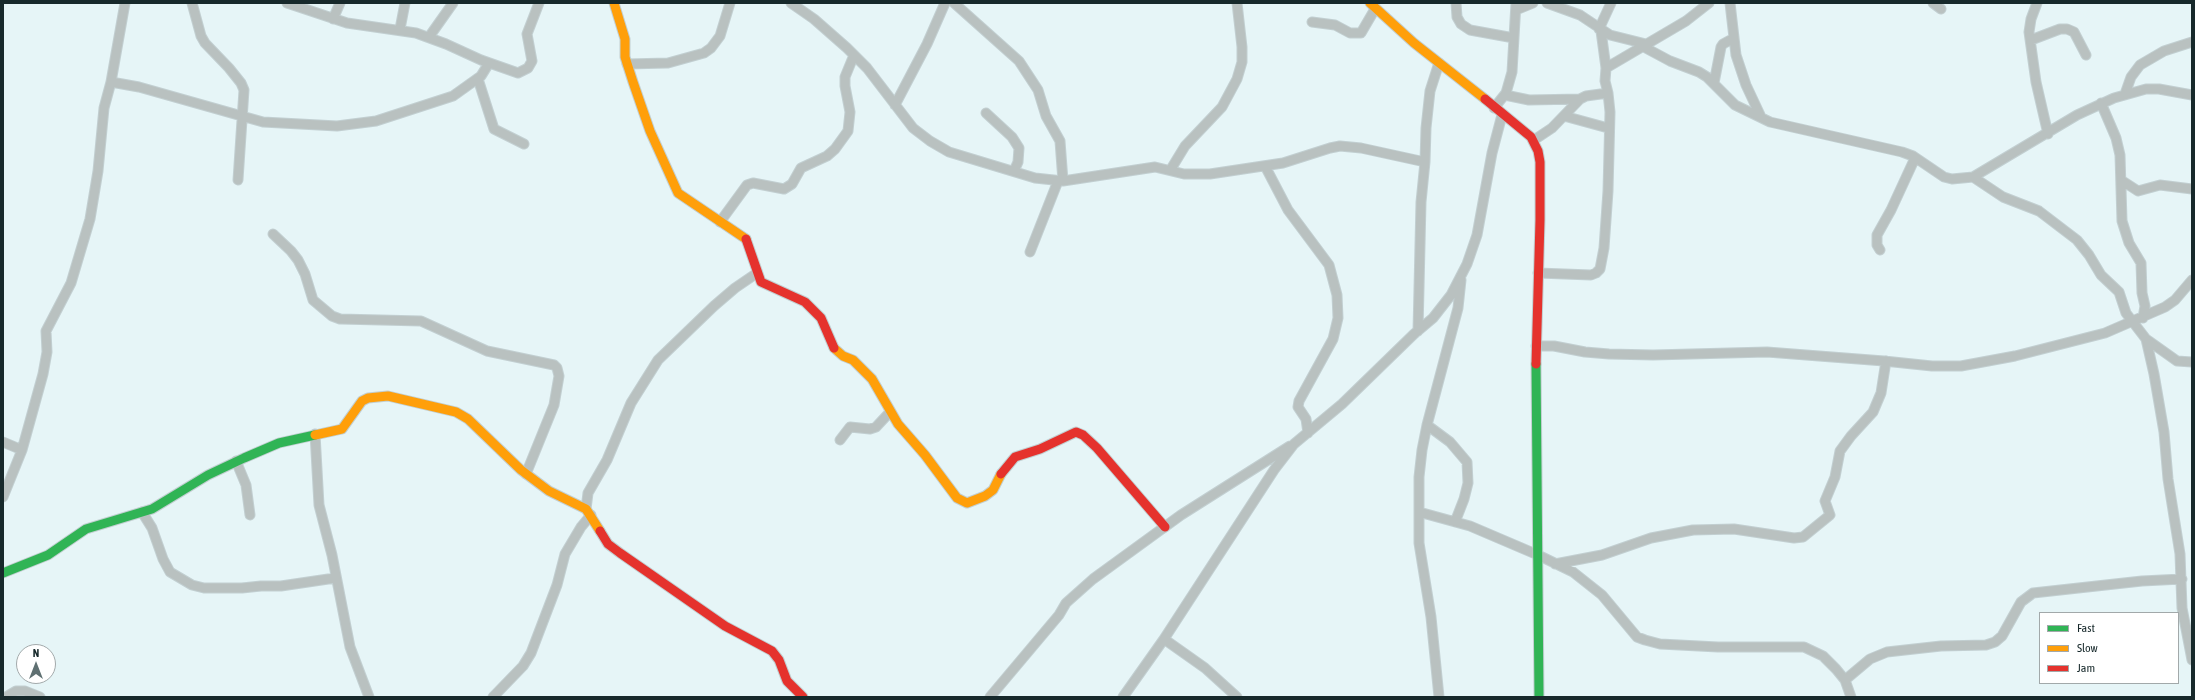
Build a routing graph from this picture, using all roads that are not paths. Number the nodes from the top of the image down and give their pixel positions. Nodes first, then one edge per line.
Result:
1 (126, 3) edge
2 (192, 3) edge
3 (287, 3) edge
4 (340, 3) edge
5 (405, 3) edge
6 (453, 3) edge
7 (539, 3) edge
8 (614, 3) edge
9 (730, 3) edge
10 (791, 3) edge
11 (946, 3) edge
12 (954, 3) edge
13 (1237, 3) edge
14 (1456, 3) edge
15 (1532, 3) edge
16 (1547, 3) edge
17 (1611, 3) edge
18 (1709, 3) edge
19 (1730, 3) edge
20 (1933, 3) edge
21 (2037, 3) edge
22 (1372, 6) edge
23 (1516, 6) edge
24 (1942, 9) dead end
25 (333, 19) junction
26 (1312, 22) dead end
27 (400, 29) junction
28 (1600, 30) junction
29 (429, 37) junction
30 (1514, 38) junction
31 (1734, 38) junction
32 (2031, 40) junction
33 (2192, 42) edge
34 (1644, 45) junction
35 (854, 55) junction
36 (2086, 55) dead end
37 (1439, 62) junction
38 (489, 64) junction
39 (627, 64) junction
40 (1606, 68) junction
41 (478, 79) junction
42 (111, 82) junction
43 (1714, 83) junction
44 (1608, 93) junction
45 (2125, 94) junction
46 (1504, 95) junction
47 (2192, 95) edge
48 (1580, 99) junction
49 (2101, 103) junction
50 (895, 105) junction
51 (1494, 108) junction
52 (986, 113) dead end
53 (1502, 115) junction
54 (1564, 116) junction
55 (1761, 117) junction
56 (244, 118) junction
57 (1608, 128) junction
58 (2048, 134) junction
59 (1534, 140) junction
60 (524, 144) dead end
61 (1915, 158) junction
62 (1425, 162) junction
63 (1264, 166) junction
64 (1171, 170) junction
65 (1014, 171) junction
66 (1973, 177) junction
67 (238, 180) dead end
68 (2121, 180) junction
69 (1061, 181) junction
70 (2192, 189) edge
71 (720, 222) junction
72 (273, 234) dead end
73 (1880, 250) dead end
74 (1030, 252) dead end
75 (757, 273) junction
76 (1538, 273) junction
77 (1461, 277) junction
78 (2192, 280) edge
79 (2138, 320) junction
80 (1418, 331) junction
81 (2146, 339) junction
82 (1536, 346) junction
83 (1886, 361) junction
84 (2192, 362) edge
85 (890, 412) junction
86 (1427, 425) junction
87 (1308, 433) junction
88 (315, 434) junction
89 (840, 440) dead end
90 (3, 442) edge
91 (1294, 444) junction
92 (22, 450) junction
93 (236, 462) junction
94 (526, 474) junction
95 (4, 492) edge
96 (142, 512) junction
97 (588, 512) junction
98 (1419, 512) junction
99 (250, 515) dead end
100 (1454, 522) junction
101 (1164, 527) junction
102 (1538, 555) junction
103 (1555, 564) junction
104 (3, 573) edge
105 (335, 578) junction
106 (2182, 579) junction
107 (1164, 640) junction
108 (2192, 660) edge
109 (1845, 680) junction
110 (6, 697) edge
111 (40, 697) edge
112 (369, 697) edge
113 (493, 697) edge
114 (802, 697) edge
115 (990, 697) edge
116 (1123, 697) edge
117 (1237, 697) edge
118 (1439, 697) edge
119 (1539, 697) edge
120 (1851, 697) edge

1 - 42 street
2 - 56 street
3 - 25 street
4 - 25 street
5 - 27 street
6 - 29 street
7 - 38 street
8 - 39 street
9 - 39 street
10 - 35 street
11 - 50 street
12 - 69 street
13 - 64 street
14 - 30 street
15 - 23 street
16 - 28 street
17 - 28 street
18 - 34 street
19 - 31 street
20 - 24 street
21 - 32 street
22 - 26 street
22 - 37 street
23 - 30 street
25 - 27 street
27 - 29 street
28 - 34 street
28 - 40 street
29 - 38 street
30 - 46 street
31 - 43 street
31 - 55 street
32 - 36 street
32 - 58 street
33 - 45 street
34 - 40 street
34 - 43 street
35 - 50 street
35 - 71 street
37 - 51 street
37 - 62 street
38 - 41 street
39 - 71 street
40 - 44 street
41 - 56 street
41 - 60 street
42 - 56 street
42 - 92 street
43 - 55 street
44 - 48 street
44 - 57 street
45 - 47 street
45 - 49 street
46 - 48 street
46 - 51 street
48 - 54 street
49 - 58 street
49 - 68 street
50 - 65 street
51 - 53 street
52 - 65 street
53 - 59 street
53 - 77 street
54 - 57 street
54 - 59 street
55 - 61 street
56 - 67 street
57 - 76 street
58 - 66 street
59 - 76 street
61 - 66 street
61 - 73 street
62 - 63 street
62 - 80 street
63 - 64 street
63 - 87 street
64 - 69 street
65 - 69 street
66 - 79 street
68 - 70 street
68 - 79 street
69 - 74 street
71 - 75 street
72 - 94 street
75 - 85 street
75 - 97 street
76 - 82 street
77 - 80 street
77 - 86 street
78 - 79 street
79 - 81 street
79 - 83 street
80 - 87 street
81 - 84 street
81 - 106 street
82 - 83 street
82 - 102 street
83 - 103 street
85 - 89 street
85 - 101 street
86 - 98 street
86 - 100 street
87 - 91 street
88 - 93 street
88 - 94 street
88 - 105 street
90 - 92 street
91 - 101 street
91 - 107 street
92 - 95 street
93 - 96 street
93 - 99 street
94 - 97 street
96 - 104 street
96 - 105 street
97 - 113 street
97 - 114 street
98 - 100 street
98 - 118 street
100 - 102 street
101 - 115 street
102 - 103 street
102 - 119 street
103 - 109 street
105 - 112 street
106 - 108 street
106 - 109 street
107 - 116 street
107 - 117 street
109 - 120 street
110 - 111 street

